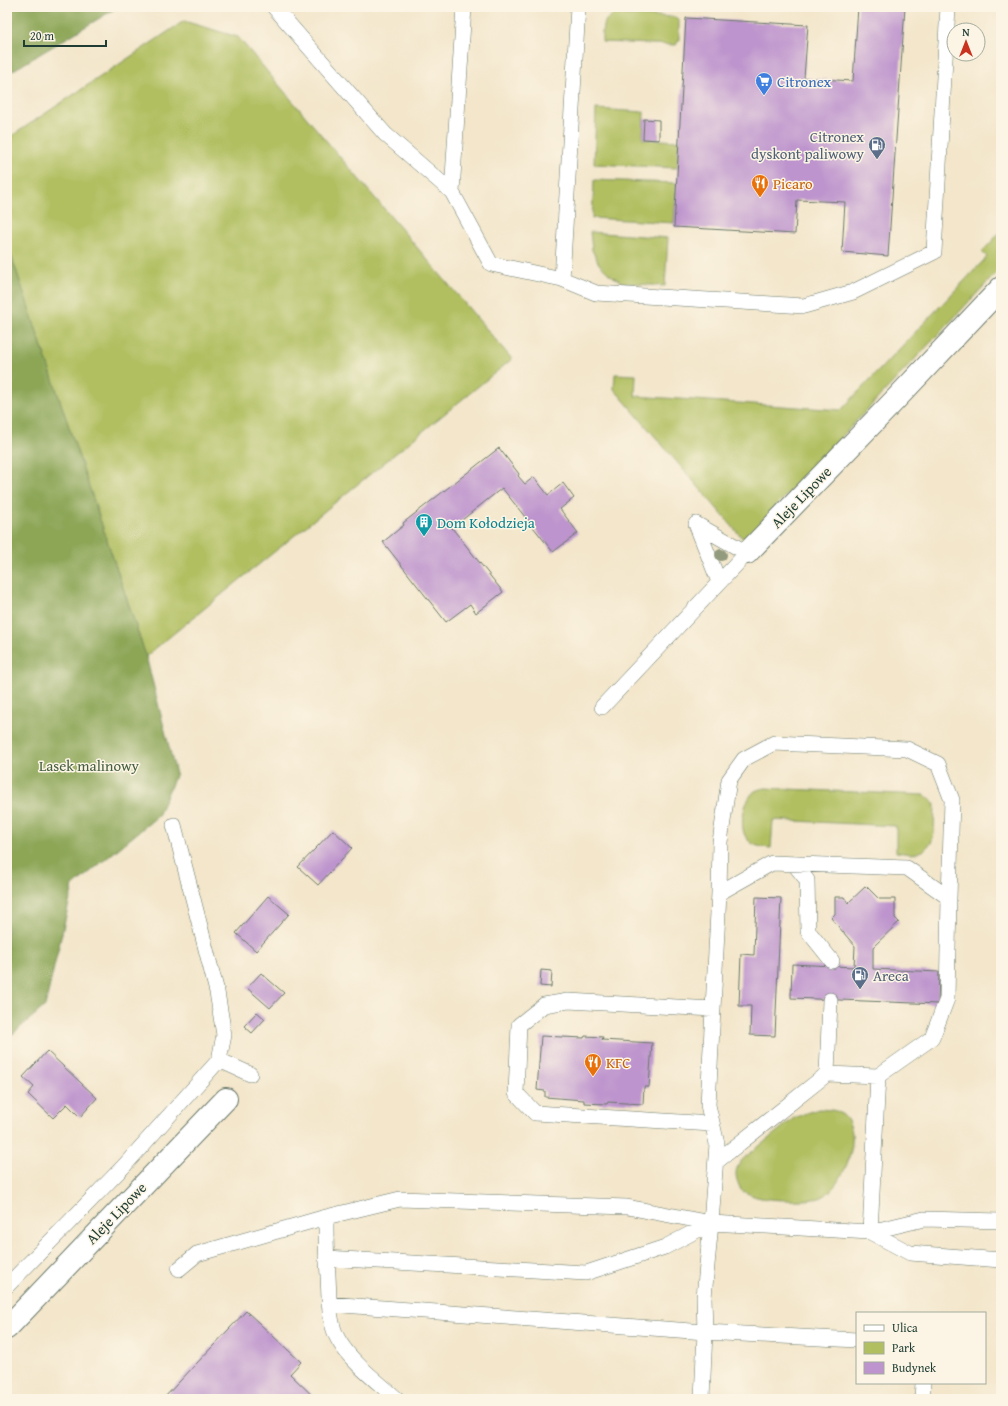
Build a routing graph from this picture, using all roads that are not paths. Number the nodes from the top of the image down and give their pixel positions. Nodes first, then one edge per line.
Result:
1 (274, 7) edge
2 (464, 7) edge
3 (578, 7) edge
4 (948, 7) edge
5 (452, 192) junction
6 (562, 279) junction
7 (1001, 288) edge
8 (747, 553) junction
9 (719, 582) junction
10 (602, 707) dead end
11 (174, 825) dead end
12 (794, 864) junction
13 (718, 893) junction
14 (949, 898) junction
15 (832, 961) dead end
16 (830, 1000) dead end
17 (713, 1009) junction
18 (219, 1060) junction
19 (250, 1074) dead end
20 (827, 1074) junction
21 (878, 1076) junction
22 (226, 1099) dead end
23 (712, 1124) junction
24 (716, 1162) junction
25 (326, 1217) junction
26 (1001, 1221) edge
27 (711, 1223) junction
28 (870, 1232) junction
29 (326, 1258) junction
30 (1001, 1260) edge
31 (179, 1269) dead end
32 (7, 1286) edge
33 (329, 1304) junction
34 (7, 1328) edge
35 (705, 1332) junction
36 (856, 1340) edge
37 (923, 1384) edge
38 (397, 1399) edge
39 (702, 1399) edge
40 (922, 1399) edge

1 - 5 lane
2 - 5 lane
3 - 6 lane
4 - 6 lane
5 - 6 lane
7 - 8 street, Aleje Lipowe
8 - 9 lane, Aleje Lipowe
8 - 9 lane
9 - 10 lane, Aleje Lipowe
11 - 18 lane
12 - 13 lane
12 - 14 lane
12 - 15 lane
13 - 14 lane
13 - 17 lane
14 - 21 lane
16 - 20 lane
17 - 23 lane
17 - 23 lane
18 - 19 lane
18 - 32 lane
20 - 21 lane
20 - 24 lane
21 - 28 lane
22 - 34 street, Aleje Lipowe
23 - 24 lane
24 - 27 lane
25 - 27 lane
25 - 29 lane
25 - 31 lane
26 - 28 lane
27 - 28 lane
27 - 29 lane
27 - 35 lane
28 - 30 lane
29 - 33 lane
33 - 35 lane
33 - 38 lane
35 - 36 lane
35 - 39 lane
37 - 40 lane

